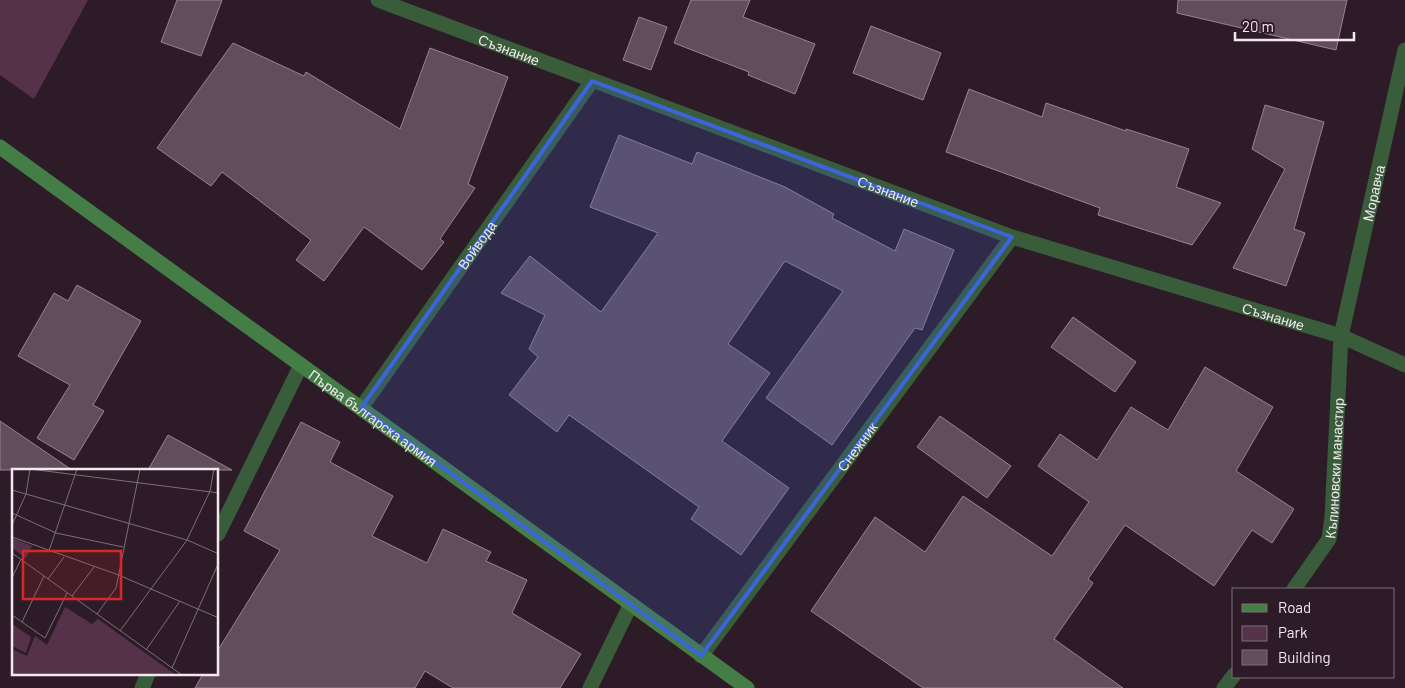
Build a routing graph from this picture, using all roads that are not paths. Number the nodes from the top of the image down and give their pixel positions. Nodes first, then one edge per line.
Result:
1 (378, 0) edge
2 (1405, 50) edge
3 (592, 81) junction
4 (0, 147) edge
5 (1012, 237) junction
6 (1341, 336) junction
7 (300, 365) junction
8 (1405, 365) edge
9 (361, 408) junction
10 (219, 532) edge
11 (1295, 588) edge
12 (631, 604) junction
13 (702, 656) junction
14 (147, 676) edge
15 (1232, 678) edge
16 (142, 688) edge
17 (590, 688) edge
18 (747, 688) edge
19 (1224, 688) edge

1 - 3 street, Съзнание
2 - 6 street, Моравча
3 - 5 street, Съзнание
3 - 9 street, Войвода
4 - 7 street, Първа българска армия
5 - 6 street, Съзнание
5 - 13 street, Снежник
6 - 8 street, Съзнание
6 - 11 street, Къпиновски манастир
7 - 9 street, Първа българска армия
7 - 10 street
9 - 12 street, Първа българска армия
12 - 13 street, Първа българска армия
12 - 17 street
13 - 18 street, Първа българска армия
14 - 16 street
15 - 19 street

